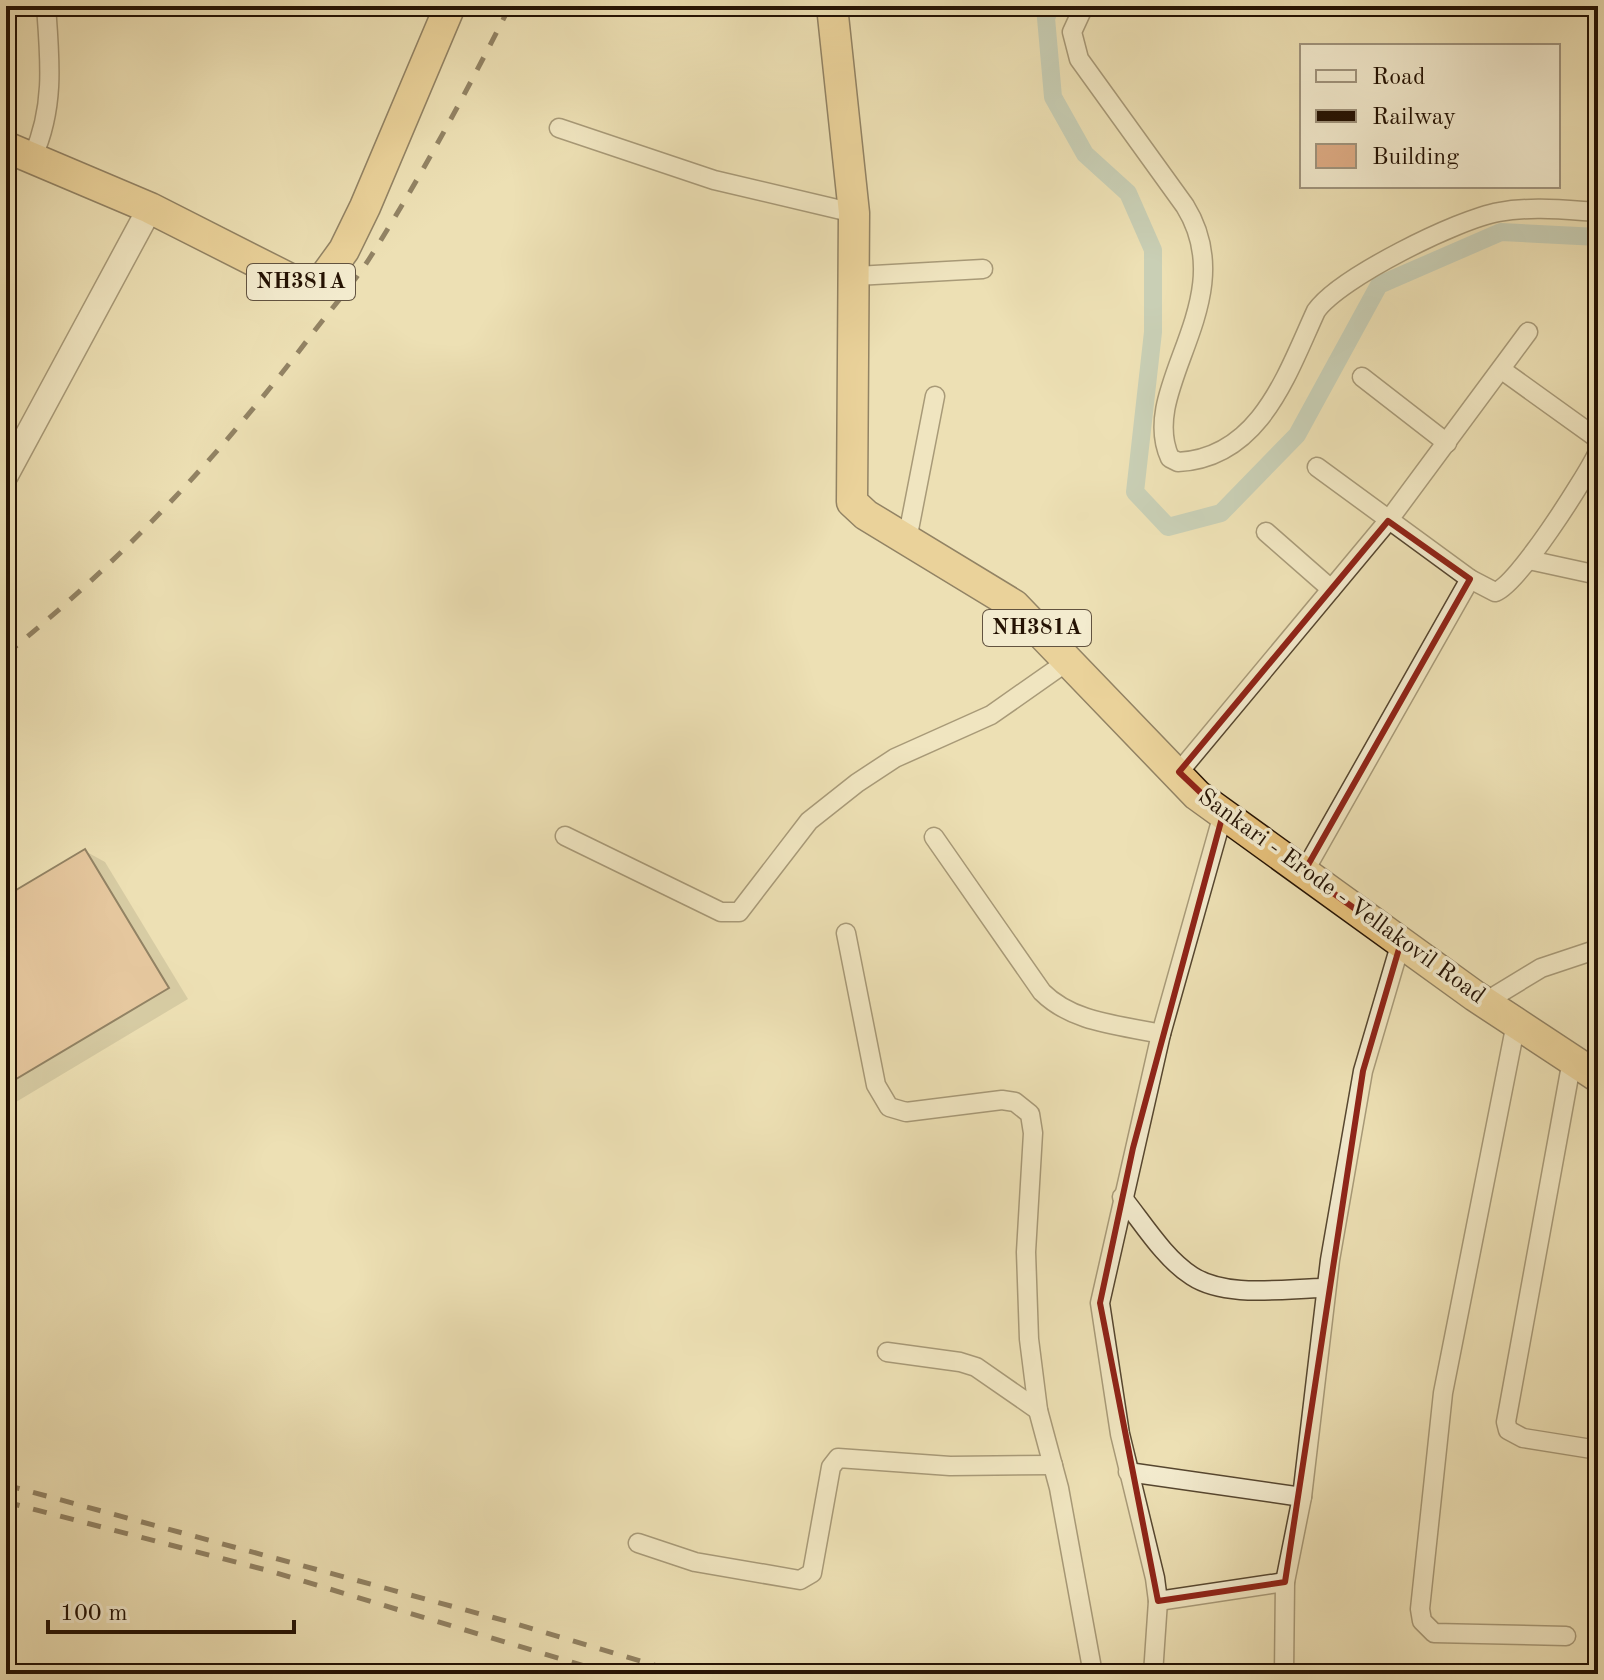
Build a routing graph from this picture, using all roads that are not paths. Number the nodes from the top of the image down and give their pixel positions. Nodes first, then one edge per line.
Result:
1 (46, 6) edge
2 (450, 6) edge
3 (832, 6) edge
4 (1084, 6) edge
5 (559, 128) dead end
6 (19, 152) edge
7 (150, 208) junction
8 (1598, 212) edge
9 (854, 213) junction
10 (983, 269) dead end
11 (856, 276) junction
12 (1528, 332) dead end
13 (1502, 370) junction
14 (1362, 377) dead end
15 (935, 396) dead end
16 (1598, 439) edge
17 (1447, 443) junction
18 (1598, 452) edge
19 (1317, 467) dead end
20 (6, 475) edge
21 (1388, 521) junction
22 (1266, 532) dead end
23 (907, 540) junction
24 (1529, 560) junction
25 (1598, 575) edge
26 (1470, 579) junction
27 (1331, 589) junction
28 (1068, 661) junction
29 (1179, 772) junction
30 (1223, 814) junction
31 (565, 836) dead end
32 (934, 837) dead end
33 (1304, 872) junction
34 (846, 933) dead end
35 (1401, 942) junction
36 (1598, 949) edge
37 (1485, 1002) junction
38 (1516, 1023) junction
39 (1161, 1034) junction
40 (1572, 1060) junction
41 (1598, 1077) edge
42 (1122, 1197) junction
43 (1326, 1288) junction
44 (887, 1352) dead end
45 (1038, 1410) junction
46 (1598, 1450) edge
47 (1053, 1465) junction
48 (1128, 1472) junction
49 (1302, 1497) junction
50 (638, 1543) dead end
51 (1285, 1582) junction
52 (1158, 1601) junction
53 (1566, 1636) dead end
54 (1093, 1674) edge
55 (1153, 1674) edge
56 (1284, 1674) edge

1 - 6 street
2 - 7 highway, NH381A
3 - 9 highway, Sankari - Erode - Vellakovil Road / NH381A
4 - 8 street
5 - 9 street
6 - 7 highway, NH381A
7 - 20 street
9 - 11 highway, Sankari - Erode - Vellakovil Road / NH381A
10 - 11 street
11 - 23 highway, Sankari - Erode - Vellakovil Road / NH381A
12 - 13 street
13 - 16 street
13 - 17 street
14 - 17 street
15 - 23 street
17 - 21 street
18 - 24 street
19 - 21 street
21 - 26 street
21 - 27 street
22 - 27 street
23 - 28 highway, Sankari - Erode - Vellakovil Road / NH381A
24 - 25 street
24 - 26 street
26 - 33 street
27 - 29 street
28 - 29 highway, Sankari - Erode - Vellakovil Road / NH381A
28 - 31 street
29 - 30 highway, Sankari - Erode - Vellakovil Road / NH381A
30 - 33 highway, Sankari - Erode - Vellakovil Road / NH381A
30 - 39 street
32 - 39 street
33 - 35 highway, Sankari - Erode - Vellakovil Road / NH381A
34 - 45 street
35 - 37 highway, Sankari - Erode - Vellakovil Road / NH381A
35 - 43 street
36 - 37 street
37 - 38 highway, Sankari - Erode - Vellakovil Road / NH381A
38 - 40 highway, Sankari - Erode - Vellakovil Road / NH381A
38 - 53 street
39 - 42 street
40 - 41 highway, Sankari - Erode - Vellakovil Road / NH381A
40 - 46 street
42 - 43 street
42 - 48 street
43 - 49 street
44 - 45 street
45 - 47 street
47 - 50 street
47 - 54 street
48 - 49 street
48 - 52 street
49 - 51 street
51 - 52 street
51 - 56 street
52 - 55 street

